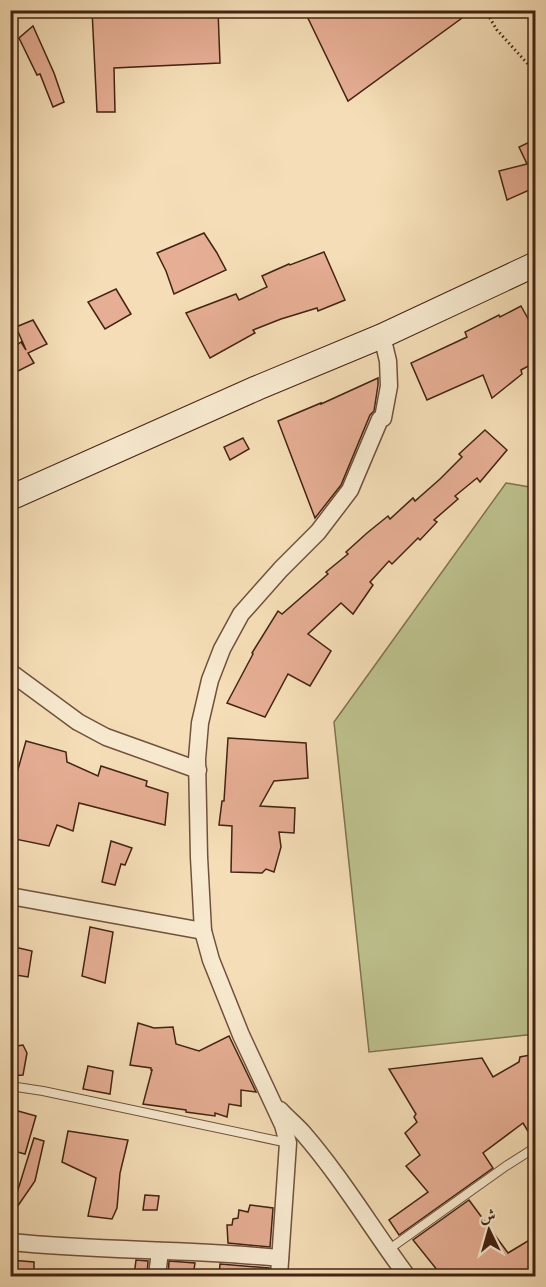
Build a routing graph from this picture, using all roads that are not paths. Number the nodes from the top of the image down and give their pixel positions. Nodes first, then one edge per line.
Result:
1 (536, 264) edge
2 (382, 336) junction
3 (10, 498) edge
4 (10, 672) edge
5 (198, 770) junction
6 (10, 897) edge
7 (203, 932) junction
8 (10, 1086) edge
9 (275, 1106) junction
10 (288, 1143) junction
11 (536, 1147) edge
12 (10, 1242) edge
13 (160, 1251) junction
14 (388, 1251) junction
15 (280, 1258) junction
16 (157, 1276) edge
17 (279, 1276) edge
18 (407, 1276) edge

1 - 2 street
2 - 3 street
2 - 5 street
4 - 5 street
5 - 7 street
6 - 7 street
7 - 9 street
8 - 10 lane
9 - 10 street
9 - 14 street
10 - 15 street
11 - 14 lane
12 - 13 street
13 - 15 street
13 - 16 street
14 - 18 street
15 - 17 street

